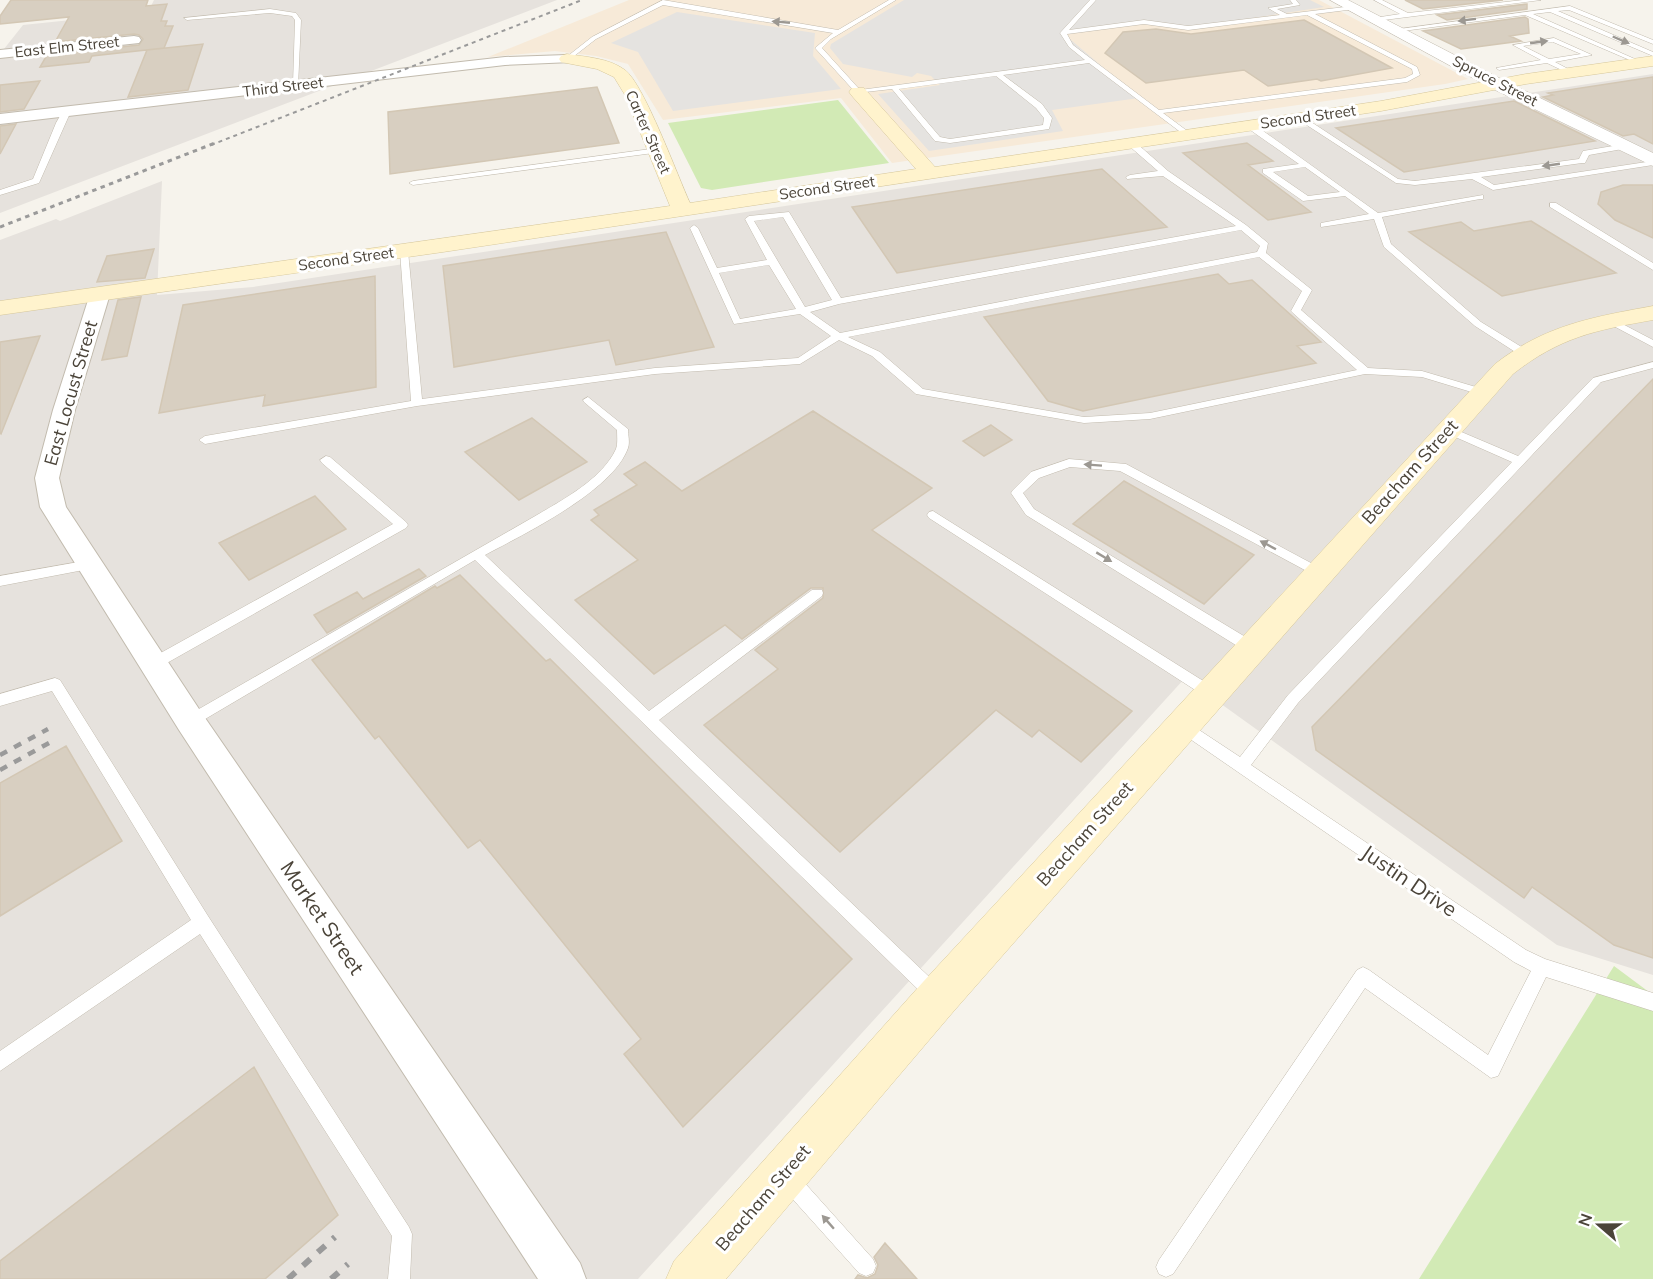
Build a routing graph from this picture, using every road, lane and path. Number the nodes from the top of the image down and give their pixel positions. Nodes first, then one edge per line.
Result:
1 (893, 0) edge
2 (1093, 0) edge
3 (1293, 0) edge
4 (1337, 0) edge
5 (1377, 0) edge
6 (1491, 0) edge
7 (1538, 0) edge
8 (1528, 1) edge
9 (665, 2) edge
10 (1502, 4) junction
11 (1353, 8) junction
12 (1550, 10) junction
13 (1526, 13) junction
14 (1309, 14) junction
15 (1286, 16) junction
16 (1408, 16) junction
17 (187, 18) dead end
18 (1376, 20) junction
19 (1395, 30) junction
20 (838, 32) junction
21 (1063, 33) junction
22 (134, 40) dead end
23 (1653, 42) edge
24 (0, 54) edge
25 (567, 59) junction
26 (1649, 59) edge
27 (1547, 60) junction
28 (1091, 61) junction
29 (1572, 73) junction
30 (998, 74) junction
31 (1499, 76) junction
32 (296, 85) junction
33 (894, 87) junction
34 (858, 92) junction
35 (67, 111) junction
36 (1158, 112) junction
37 (1302, 118) junction
38 (0, 119) edge
39 (1250, 125) junction
40 (1187, 135) junction
41 (1131, 143) junction
42 (1625, 146) junction
43 (658, 150) junction
44 (1572, 162) junction
45 (1653, 162) edge
46 (1306, 165) junction
47 (930, 173) junction
48 (1165, 173) junction
49 (1592, 173) junction
50 (1473, 176) junction
51 (1130, 177) dead end
52 (413, 183) dead end
53 (1347, 193) junction
54 (0, 194) edge
55 (1480, 197) dead end
56 (755, 199) junction
57 (1553, 205) dead end
58 (682, 209) junction
59 (1377, 216) junction
60 (765, 217) junction
61 (1324, 225) dead end
62 (1243, 227) junction
63 (694, 228) dead end
64 (404, 251) junction
65 (1261, 254) junction
66 (772, 262) junction
67 (1653, 267) edge
68 (713, 271) junction
69 (100, 294) junction
70 (838, 301) junction
71 (0, 308) edge
72 (802, 311) junction
73 (1653, 313) edge
74 (1611, 321) junction
75 (838, 336) junction
76 (1653, 344) edge
77 (1524, 353) junction
78 (1653, 366) edge
79 (1365, 370) junction
80 (1482, 392) junction
81 (588, 400) dead end
82 (417, 403) junction
83 (1448, 430) junction
84 (205, 440) dead end
85 (326, 460) dead end
86 (1520, 461) junction
87 (933, 515) dead end
88 (476, 554) junction
89 (86, 560) junction
90 (1320, 573) junction
91 (0, 581) edge
92 (817, 593) dead end
93 (1252, 648) junction
94 (153, 664) junction
95 (1211, 693) junction
96 (0, 700) edge
97 (648, 720) junction
98 (190, 721) junction
99 (1182, 726) junction
100 (1241, 767) junction
101 (202, 922) junction
102 (1542, 967) junction
103 (938, 997) junction
104 (1653, 1002) edge
105 (0, 1062) edge
106 (783, 1174) junction
107 (866, 1266) dead end
108 (1166, 1267) dead end
109 (399, 1279) edge
110 (564, 1279) edge
111 (692, 1279) edge

1 - 20 lane
2 - 21 lane
3 - 15 lane
4 - 11 street, Spruce Street
5 - 16 lane
6 - 10 lane
7 - 8 lane
8 - 10 lane
20 -> 9 lane
9 - 25 lane
10 - 16 lane
11 - 14 lane
11 - 18 street, Spruce Street
12 - 13 lane
12 - 23 lane
12 -> 26 lane
13 -> 19 lane
13 - 26 lane
14 - 15 lane
14 - 36 lane
15 - 21 lane
16 - 18 lane
17 - 32 lane
18 - 19 street, Spruce Street
19 - 31 street, Spruce Street
20 - 34 lane
21 - 28 lane
22 - 24 street, East Elm Street
25 - 32 street, Third Street
25 - 43 main road, Carter Street
26 - 29 main road, Second Street
27 -> 27 lane
27 - 29 lane
27 - 31 lane
28 - 30 lane
28 - 36 lane
29 - 31 main road, Second Street
30 - 33 lane
30 - 33 lane
31 - 37 main road, Second Street
31 - 42 street, Spruce Street
32 - 35 street, Third Street
33 - 34 lane
34 - 47 main road
35 - 38 street, Third Street
35 - 54 lane
36 - 40 lane
37 - 39 main road, Second Street
37 - 50 lane
39 - 40 main road, Second Street
39 - 46 lane
40 - 41 main road, Second Street
41 - 47 main road, Second Street
41 - 48 lane
42 - 44 lane
42 - 45 street, Spruce Street
43 - 52 lane
43 - 58 main road, Carter Street
44 - 49 lane
44 -> 50 lane
45 - 49 lane
46 - 53 lane
46 - 53 lane
47 - 56 main road, Second Street
48 - 51 lane
48 - 62 lane
49 - 50 lane
53 - 59 lane
55 - 59 lane
56 - 58 main road, Second Street
56 - 60 lane
57 - 67 lane
58 - 64 main road, Second Street
59 - 61 lane
59 - 77 lane
60 - 66 lane
60 - 70 lane
62 - 65 lane
62 - 70 lane
63 - 68 lane
64 - 69 main road, Second Street
64 - 82 lane
65 - 75 lane
65 - 79 lane
66 - 68 lane
66 - 72 lane
68 - 72 lane
69 - 71 main road, Second Street
69 - 89 street, East Locust Street
70 - 72 lane
72 - 75 lane
73 - 74 main road, Beacham Street
74 - 76 lane
74 - 77 main road, Beacham Street
75 - 79 lane
75 - 82 lane
77 - 80 main road, Beacham Street
78 - 86 lane
79 - 80 lane
80 - 83 main road, Beacham Street
81 - 88 lane
82 - 84 lane
83 - 86 lane
83 - 90 main road, Beacham Street
85 - 94 lane
86 - 100 lane
87 - 95 lane
88 - 97 lane
88 - 98 lane
89 - 91 lane
89 - 94 street, Market Street
90 - 93 main road, Beacham Street
90 -> 93 lane
92 - 97 lane
93 - 95 main road, Beacham Street
94 - 98 street, Market Street
95 - 99 main road, Beacham Street
96 - 101 lane
97 - 103 lane
98 - 110 street, Market Street
99 - 100 lane, Justin Drive
99 - 103 main road, Beacham Street
100 - 102 lane, Justin Drive
101 - 105 lane
101 - 109 lane
102 - 104 lane, Justin Drive
102 - 108 lane
103 - 106 main road, Beacham Street
107 -> 106 lane
106 - 111 main road, Beacham Street

